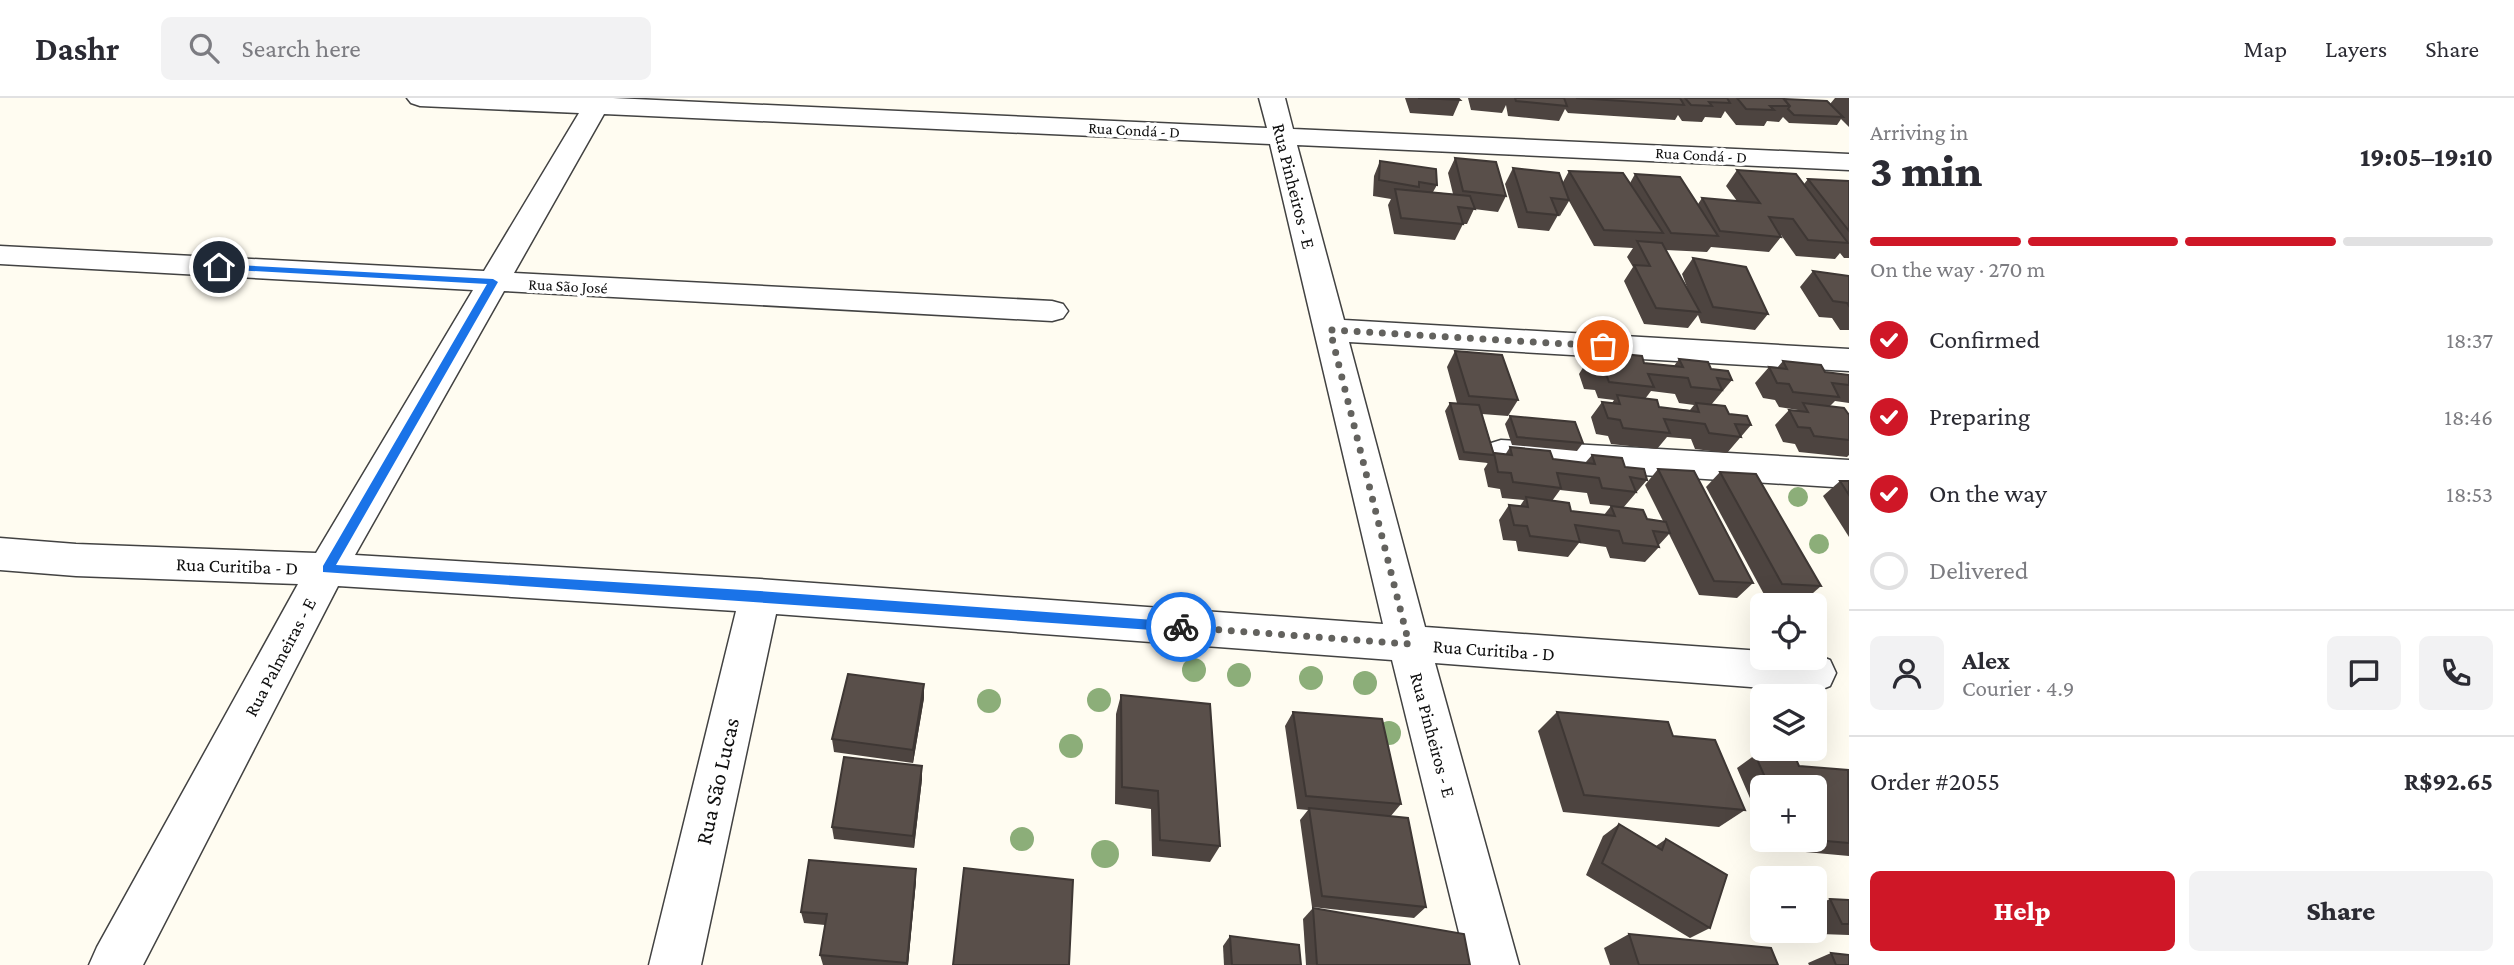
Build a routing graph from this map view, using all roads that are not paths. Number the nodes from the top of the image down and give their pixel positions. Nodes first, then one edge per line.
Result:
1 (419, 98) edge
2 (1272, 98) edge
3 (598, 102) edge
4 (1282, 136) junction
5 (1849, 162) edge
6 (0, 255) edge
7 (493, 282) junction
8 (1052, 311) dead end
9 (1330, 330) junction
10 (1849, 360) edge
11 (1501, 453) edge
12 (1849, 474) edge
13 (0, 554) edge
14 (327, 569) junction
15 (760, 596) junction
16 (1409, 644) junction
17 (1815, 673) dead end
18 (115, 965) edge
19 (675, 965) edge
20 (1493, 965) edge

1 - 3 street, Rua Condá - D
2 - 4 street, Rua Pinheiros - E
3 - 4 street, Rua Condá - D
3 - 7 street, Rua Palmeiras - E
4 - 5 street, Rua Condá - D
4 - 9 street, Rua Pinheiros - E
6 - 7 street, Rua São José
7 - 8 street, Rua São José
7 - 14 street, Rua Palmeiras - E
9 - 10 street
9 - 16 street, Rua Pinheiros - E
11 - 12 street
13 - 14 street, Rua Curitiba - D
14 - 15 street, Rua Curitiba - D
14 - 18 street, Rua Palmeiras - E
15 - 16 street, Rua Curitiba - D
15 - 19 street, Rua São Lucas
16 - 17 street, Rua Curitiba - D
16 - 20 street, Rua Pinheiros - E

